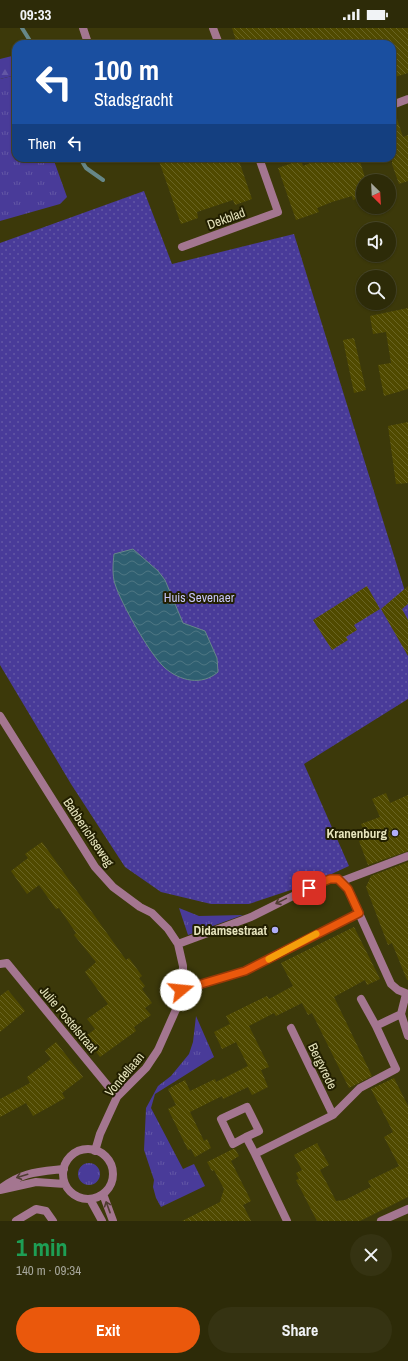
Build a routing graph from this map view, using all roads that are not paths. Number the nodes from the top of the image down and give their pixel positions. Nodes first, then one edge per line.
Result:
1 (83, 28) edge
2 (213, 28) edge
3 (87, 40) edge
4 (218, 40) edge
5 (408, 99) edge
6 (396, 104) edge
7 (260, 162) edge
8 (182, 247) dead end
9 (0, 716) edge
10 (408, 856) edge
11 (342, 881) junction
12 (359, 913) junction
13 (178, 944) junction
14 (0, 964) edge
15 (181, 990) junction
16 (407, 994) edge
17 (362, 999) dead end
18 (400, 1014) junction
19 (376, 1026) junction
20 (291, 1028) dead end
21 (408, 1036) edge
22 (117, 1097) junction
23 (333, 1115) junction
24 (246, 1137) junction
25 (95, 1151) junction
26 (255, 1154) junction
27 (64, 1169) junction
28 (65, 1184) junction
29 (0, 1190) edge
30 (103, 1194) junction
31 (90, 1199) junction
32 (408, 1209) edge
33 (383, 1220) edge
34 (16, 1221) edge
35 (53, 1221) edge
36 (102, 1221) edge
37 (113, 1221) edge
38 (285, 1221) edge

1 - 3 street
2 - 4 street
5 - 6 street
7 - 8 street, Dekblad
9 - 13 street, Babberichseweg
10 - 11 street
11 - 12 street
11 -> 13 street
12 - 15 street
12 - 16 street
13 - 15 street, Babberichseweg
14 - 22 street, Julie Postelstraat
15 - 22 street, Vondellaan
16 - 18 street
17 - 19 street
18 - 19 street
18 - 21 street
19 - 23 street, Bergvrede
20 - 23 street, Bergvrede
22 - 25 street, Vondellaan
23 - 26 street, Bergvrede
24 - 24 street
24 - 26 street
25 - 27 street
25 - 30 street
26 - 38 street
27 - 28 street
27 -> 29 street
28 - 29 street
28 - 31 street
30 - 31 street
37 -> 30 street
31 - 36 street
32 - 33 street
34 - 35 street

